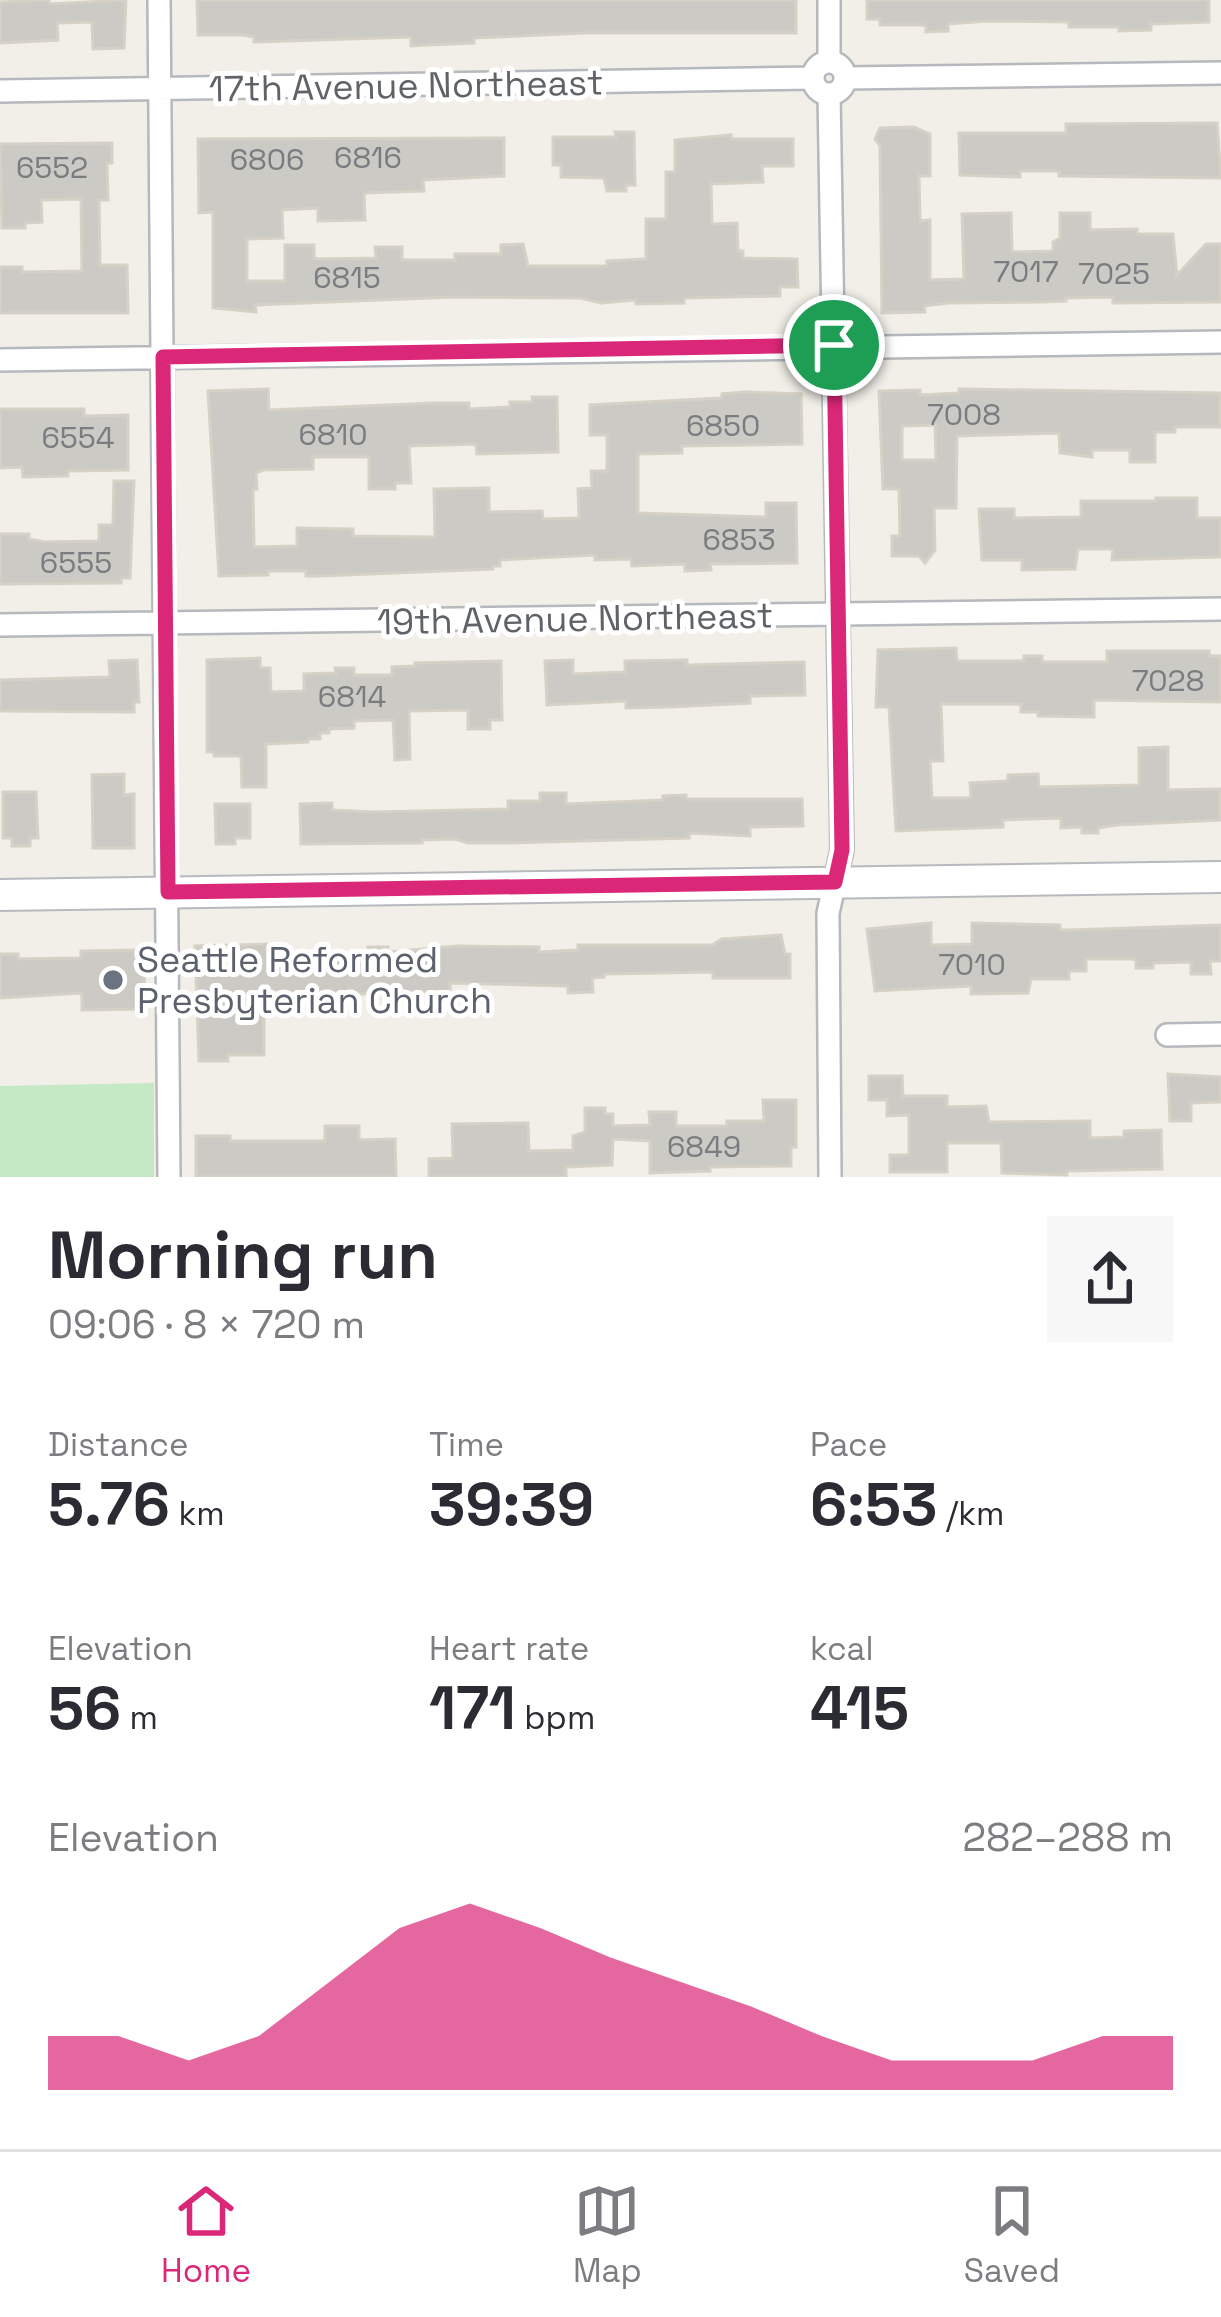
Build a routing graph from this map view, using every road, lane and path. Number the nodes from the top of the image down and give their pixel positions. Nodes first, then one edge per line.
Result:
1 (159, 0) edge
2 (829, 0) edge
3 (1221, 74) edge
4 (829, 78) junction
5 (160, 88) junction
6 (0, 91) edge
7 (1221, 342) edge
8 (834, 345) junction
9 (163, 357) junction
10 (0, 360) edge
11 (1221, 609) edge
12 (838, 616) junction
13 (167, 622) junction
14 (0, 625) edge
15 (1221, 877) edge
16 (835, 882) junction
17 (168, 892) junction
18 (0, 895) edge
19 (1221, 1034) edge
20 (1167, 1035) dead end
21 (169, 1177) edge
22 (830, 1177) edge

1 - 5 street
2 - 4 street
3 - 4 street, 17th Avenue Northeast
4 - 5 street, 17th Avenue Northeast
4 - 8 street
5 - 6 street, 17th Avenue Northeast
5 - 9 street
7 - 8 street
8 - 9 street
8 - 12 street
9 - 10 street
9 - 13 street
11 - 12 street, 19th Avenue Northeast
12 - 13 street, 19th Avenue Northeast
12 - 16 street
13 - 14 street, 19th Avenue Northeast
13 - 17 street
15 - 16 street
16 - 17 street
16 - 22 street
17 - 18 street
17 - 21 street
19 - 20 street

